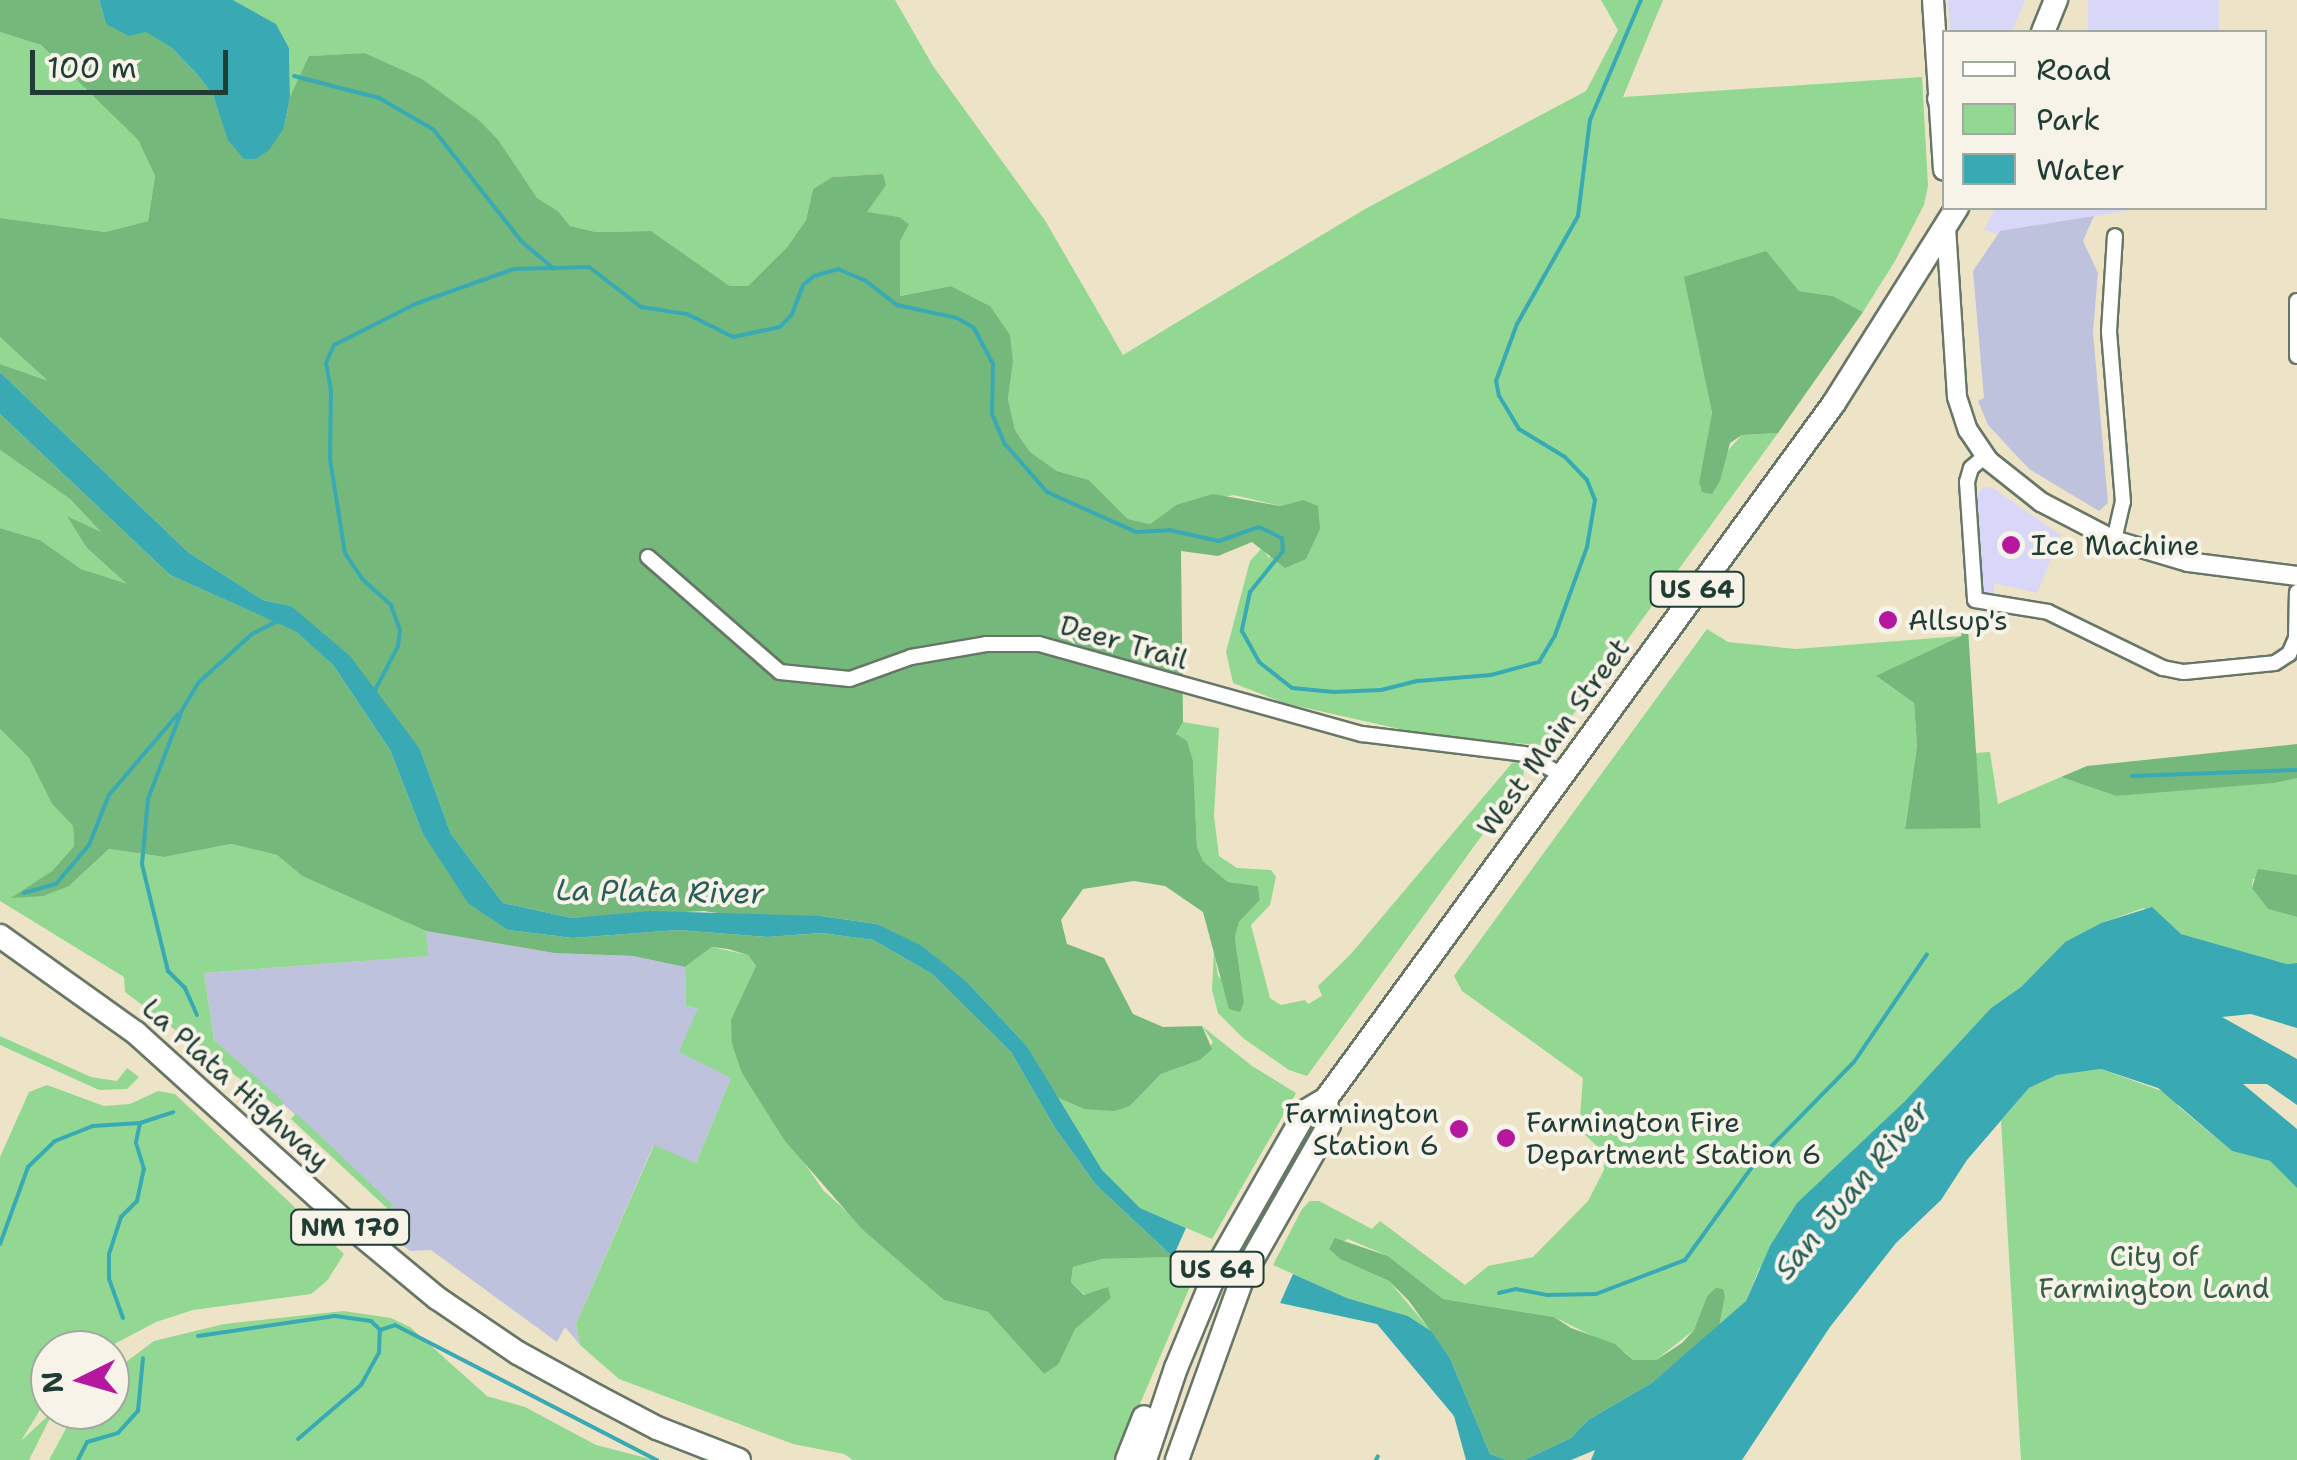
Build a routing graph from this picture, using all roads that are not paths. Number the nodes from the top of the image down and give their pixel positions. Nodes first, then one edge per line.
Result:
1 (1933, 0) edge
2 (2056, 0) edge
3 (2044, 30) edge
4 (1942, 104) edge
5 (1949, 214) edge
6 (2115, 236) dead end
7 (2297, 301) edge
8 (2297, 356) edge
9 (1986, 456) junction
10 (2114, 540) junction
11 (648, 556) dead end
12 (2297, 576) edge
13 (2297, 592) edge
14 (1562, 775) junction
15 (0, 936) edge
16 (1326, 1099) junction
17 (1205, 1299) junction
18 (1177, 1454) edge
19 (739, 1460) edge
20 (1127, 1460) edge
21 (1146, 1460) edge

1 - 4 main road
2 - 3 highway
5 - 9 street
5 - 14 highway, West Main Street / US 64
6 - 10 street
7 - 8 street
9 - 10 street
9 - 13 street
10 - 12 street
11 - 14 street, Deer Trail
14 - 16 highway, West Main Street / US 64
15 - 19 highway, La Plata Highway / NM 170
16 - 17 highway, West Main Street / US 64
16 - 18 highway, West Main Street / US 64
17 - 20 highway
17 - 21 highway, West Main Street / US 64

